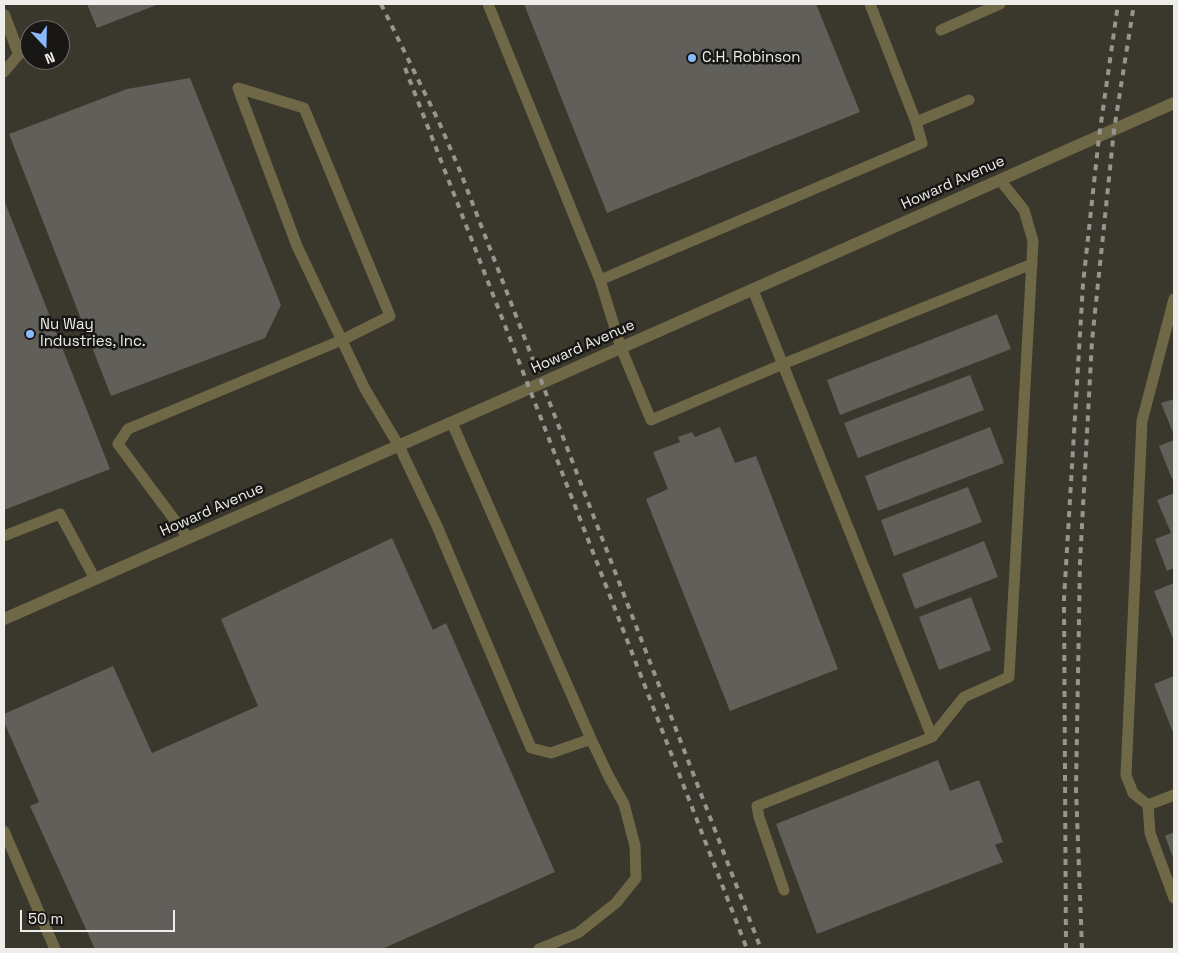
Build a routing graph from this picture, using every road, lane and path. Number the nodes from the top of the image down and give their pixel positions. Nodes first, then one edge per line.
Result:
1 (488, 4) edge
2 (870, 4) edge
3 (1000, 4) edge
4 (4, 15) edge
5 (941, 30) dead end
6 (19, 54) joint
7 (4, 72) edge
8 (968, 100) dead end
9 (1174, 103) edge
10 (916, 122) junction
11 (1000, 180) junction
12 (1032, 264) junction
13 (600, 280) junction
14 (753, 290) junction
15 (1174, 299) edge
16 (342, 340) junction
17 (621, 348) junction
18 (783, 364) junction
19 (452, 423) junction
20 (398, 446) junction
21 (4, 536) edge
22 (188, 538) junction
23 (94, 579) junction
24 (4, 619) edge
25 (932, 737) junction
26 (591, 739) junction
27 (1174, 794) edge
28 (1148, 805) junction
29 (4, 831) edge
30 (784, 890) dead end
31 (1174, 898) edge
32 (55, 949) edge
33 (539, 949) edge

1 - 13 lane
2 - 10 lane
3 - 5 lane
4 - 6 street
6 - 7 lane
8 - 10 lane
9 - 11 street, Howard Avenue
10 - 13 lane
11 - 12 lane
11 - 14 street, Howard Avenue
12 - 18 lane
12 - 25 lane
13 - 17 lane
14 - 17 street, Howard Avenue
14 - 18 lane
15 - 28 lane
16 - 16 lane
16 - 20 lane
16 - 22 lane
17 - 18 lane
17 - 19 street, Howard Avenue
18 - 25 lane
19 - 20 street, Howard Avenue
19 - 26 lane
20 - 22 street, Howard Avenue
20 - 26 lane
21 - 23 lane
22 - 23 street, Howard Avenue
23 - 24 street, Howard Avenue
25 - 30 lane
26 - 33 lane
27 - 28 lane
28 - 31 lane
29 - 32 lane

